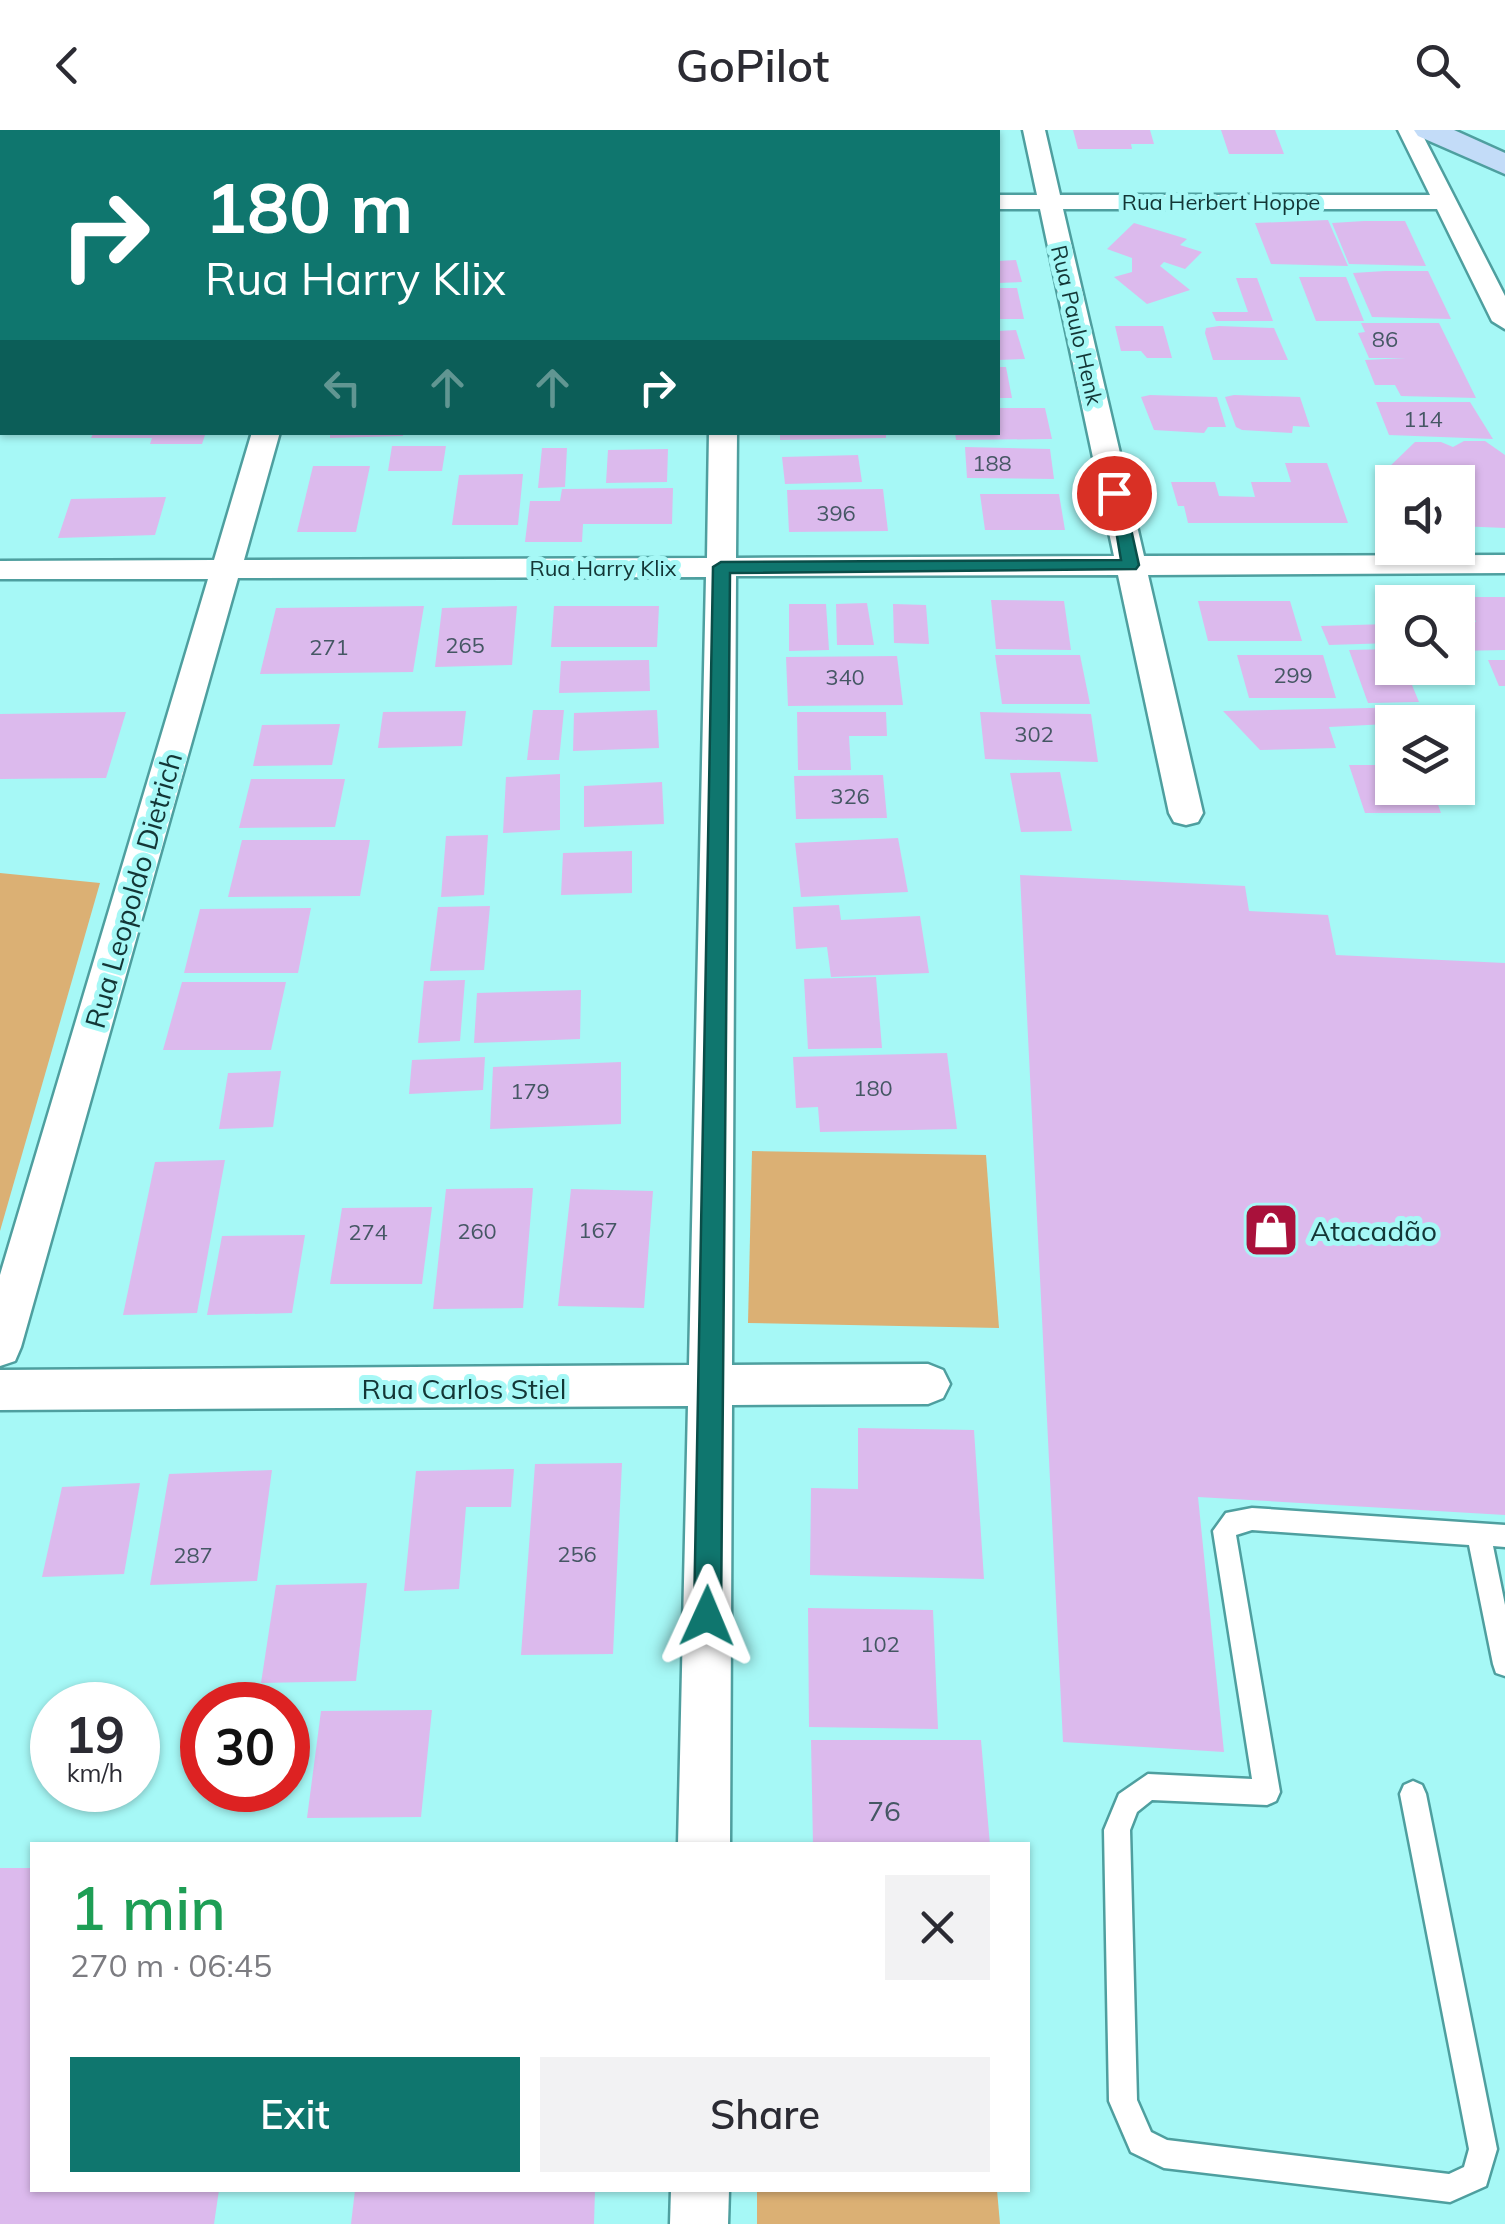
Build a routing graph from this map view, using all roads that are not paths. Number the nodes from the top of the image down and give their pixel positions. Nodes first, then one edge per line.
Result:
1 (1034, 130) edge
2 (1409, 130) edge
3 (1430, 130) edge
4 (1505, 165) edge
5 (1000, 202) edge
6 (1050, 202) junction
7 (1445, 202) junction
8 (1505, 321) edge
9 (265, 435) edge
10 (723, 435) edge
11 (1505, 564) edge
12 (1130, 565) junction
13 (721, 567) junction
14 (226, 569) junction
15 (0, 570) edge
16 (1186, 814) dead end
17 (0, 1347) edge
18 (928, 1384) dead end
19 (710, 1386) junction
20 (0, 1390) edge
21 (1492, 1536) edge
22 (1505, 1664) edge
23 (1413, 1794) dead end
24 (704, 1842) edge
25 (700, 2192) edge
26 (699, 2224) edge

1 - 6 street, Rua Paulo Henk
2 - 7 street
3 - 4 street
5 - 6 street, Rua Herbert Hoppe
6 - 7 street, Rua Herbert Hoppe
6 - 12 street, Rua Paulo Henk
7 - 8 street
9 - 14 street, Rua Leopoldo Dietrich
10 - 13 street
11 - 12 street, Rua Harry Klix
12 - 13 street, Rua Harry Klix
12 - 16 street, Rua Paulo Henk
13 - 14 street, Rua Harry Klix
13 - 19 street
14 - 15 street, Rua Harry Klix
14 - 17 street, Rua Leopoldo Dietrich
18 - 19 street, Rua Carlos Stiel
19 - 20 street, Rua Carlos Stiel
19 - 24 street
21 - 22 lane
21 - 23 lane
25 - 26 street

